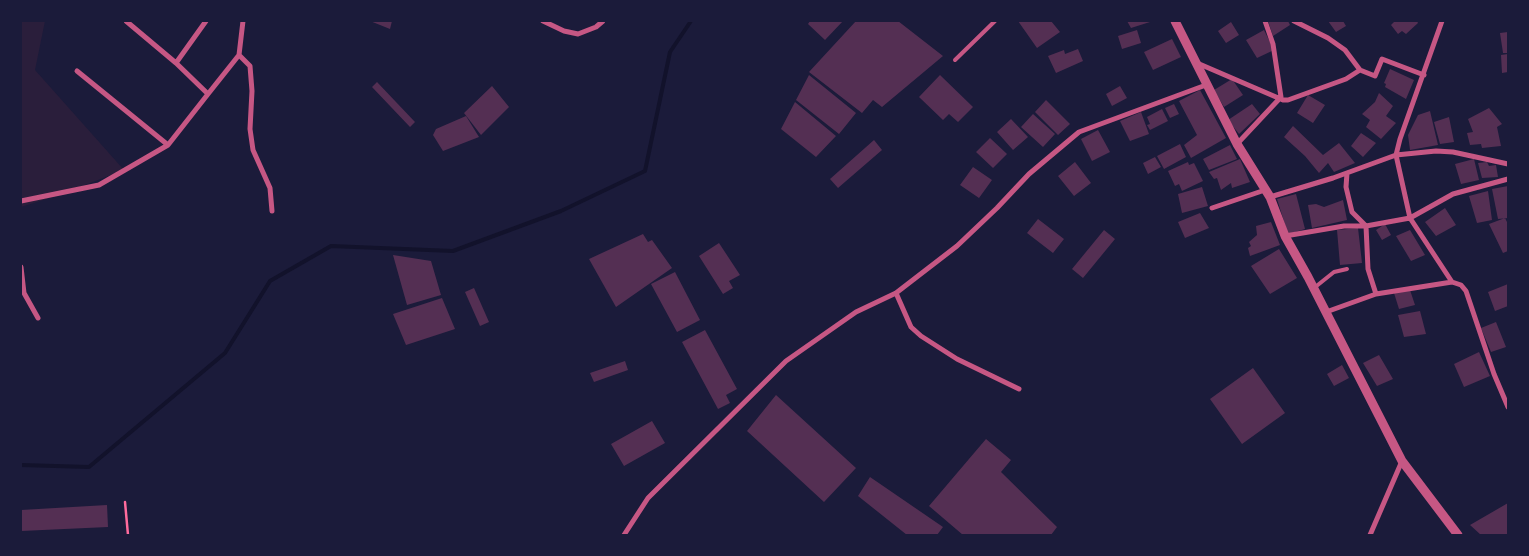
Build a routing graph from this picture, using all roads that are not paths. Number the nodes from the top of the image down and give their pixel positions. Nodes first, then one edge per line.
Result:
1 (126, 21) edge
2 (206, 21) edge
3 (244, 21) edge
4 (543, 21) edge
5 (603, 21) edge
6 (995, 21) edge
7 (1175, 21) edge
8 (1265, 21) edge
9 (1294, 21) edge
10 (1442, 21) edge
11 (239, 56) junction
12 (955, 60) dead end
13 (1195, 62) junction
14 (176, 63) junction
15 (1360, 70) junction
16 (77, 71) dead end
17 (1424, 75) junction
18 (1206, 85) junction
19 (208, 94) junction
20 (1281, 97) junction
21 (1237, 144) junction
22 (168, 145) junction
23 (1396, 155) junction
24 (1508, 164) edge
25 (1347, 173) junction
26 (1508, 179) edge
27 (1268, 193) junction
28 (21, 201) edge
29 (1212, 208) dead end
30 (272, 211) dead end
31 (1410, 218) junction
32 (1366, 226) junction
33 (1284, 236) junction
34 (21, 267) edge
35 (1347, 269) dead end
36 (1452, 282) junction
37 (1314, 288) junction
38 (896, 293) junction
39 (1376, 294) junction
40 (1326, 312) junction
41 (38, 318) dead end
42 (1019, 390) dead end
43 (1508, 407) edge
44 (1402, 461) junction
45 (624, 535) edge
46 (1370, 535) edge
47 (1458, 535) edge

1 - 14 street
2 - 14 street
3 - 11 street
4 - 5 street
6 - 12 lane
7 - 13 street
8 - 20 street
9 - 15 street
10 - 17 street
11 - 19 street
11 - 30 street
13 - 18 street
13 - 20 street
14 - 19 street
15 - 17 street
15 - 20 street
16 - 22 street
17 - 23 street
18 - 21 street
18 - 38 street
19 - 22 street
20 - 21 street
21 - 27 street
22 - 28 street
23 - 24 street
23 - 25 street
23 - 31 street
25 - 27 street
25 - 32 street
26 - 31 street
27 - 29 street
27 - 33 street
31 - 32 street
31 - 36 street
32 - 33 street
32 - 39 street
33 - 37 street
34 - 41 street
35 - 37 lane
36 - 39 street
36 - 43 street
37 - 40 street
38 - 42 street
38 - 45 street
39 - 40 street
40 - 44 street
44 - 46 street
44 - 47 street

